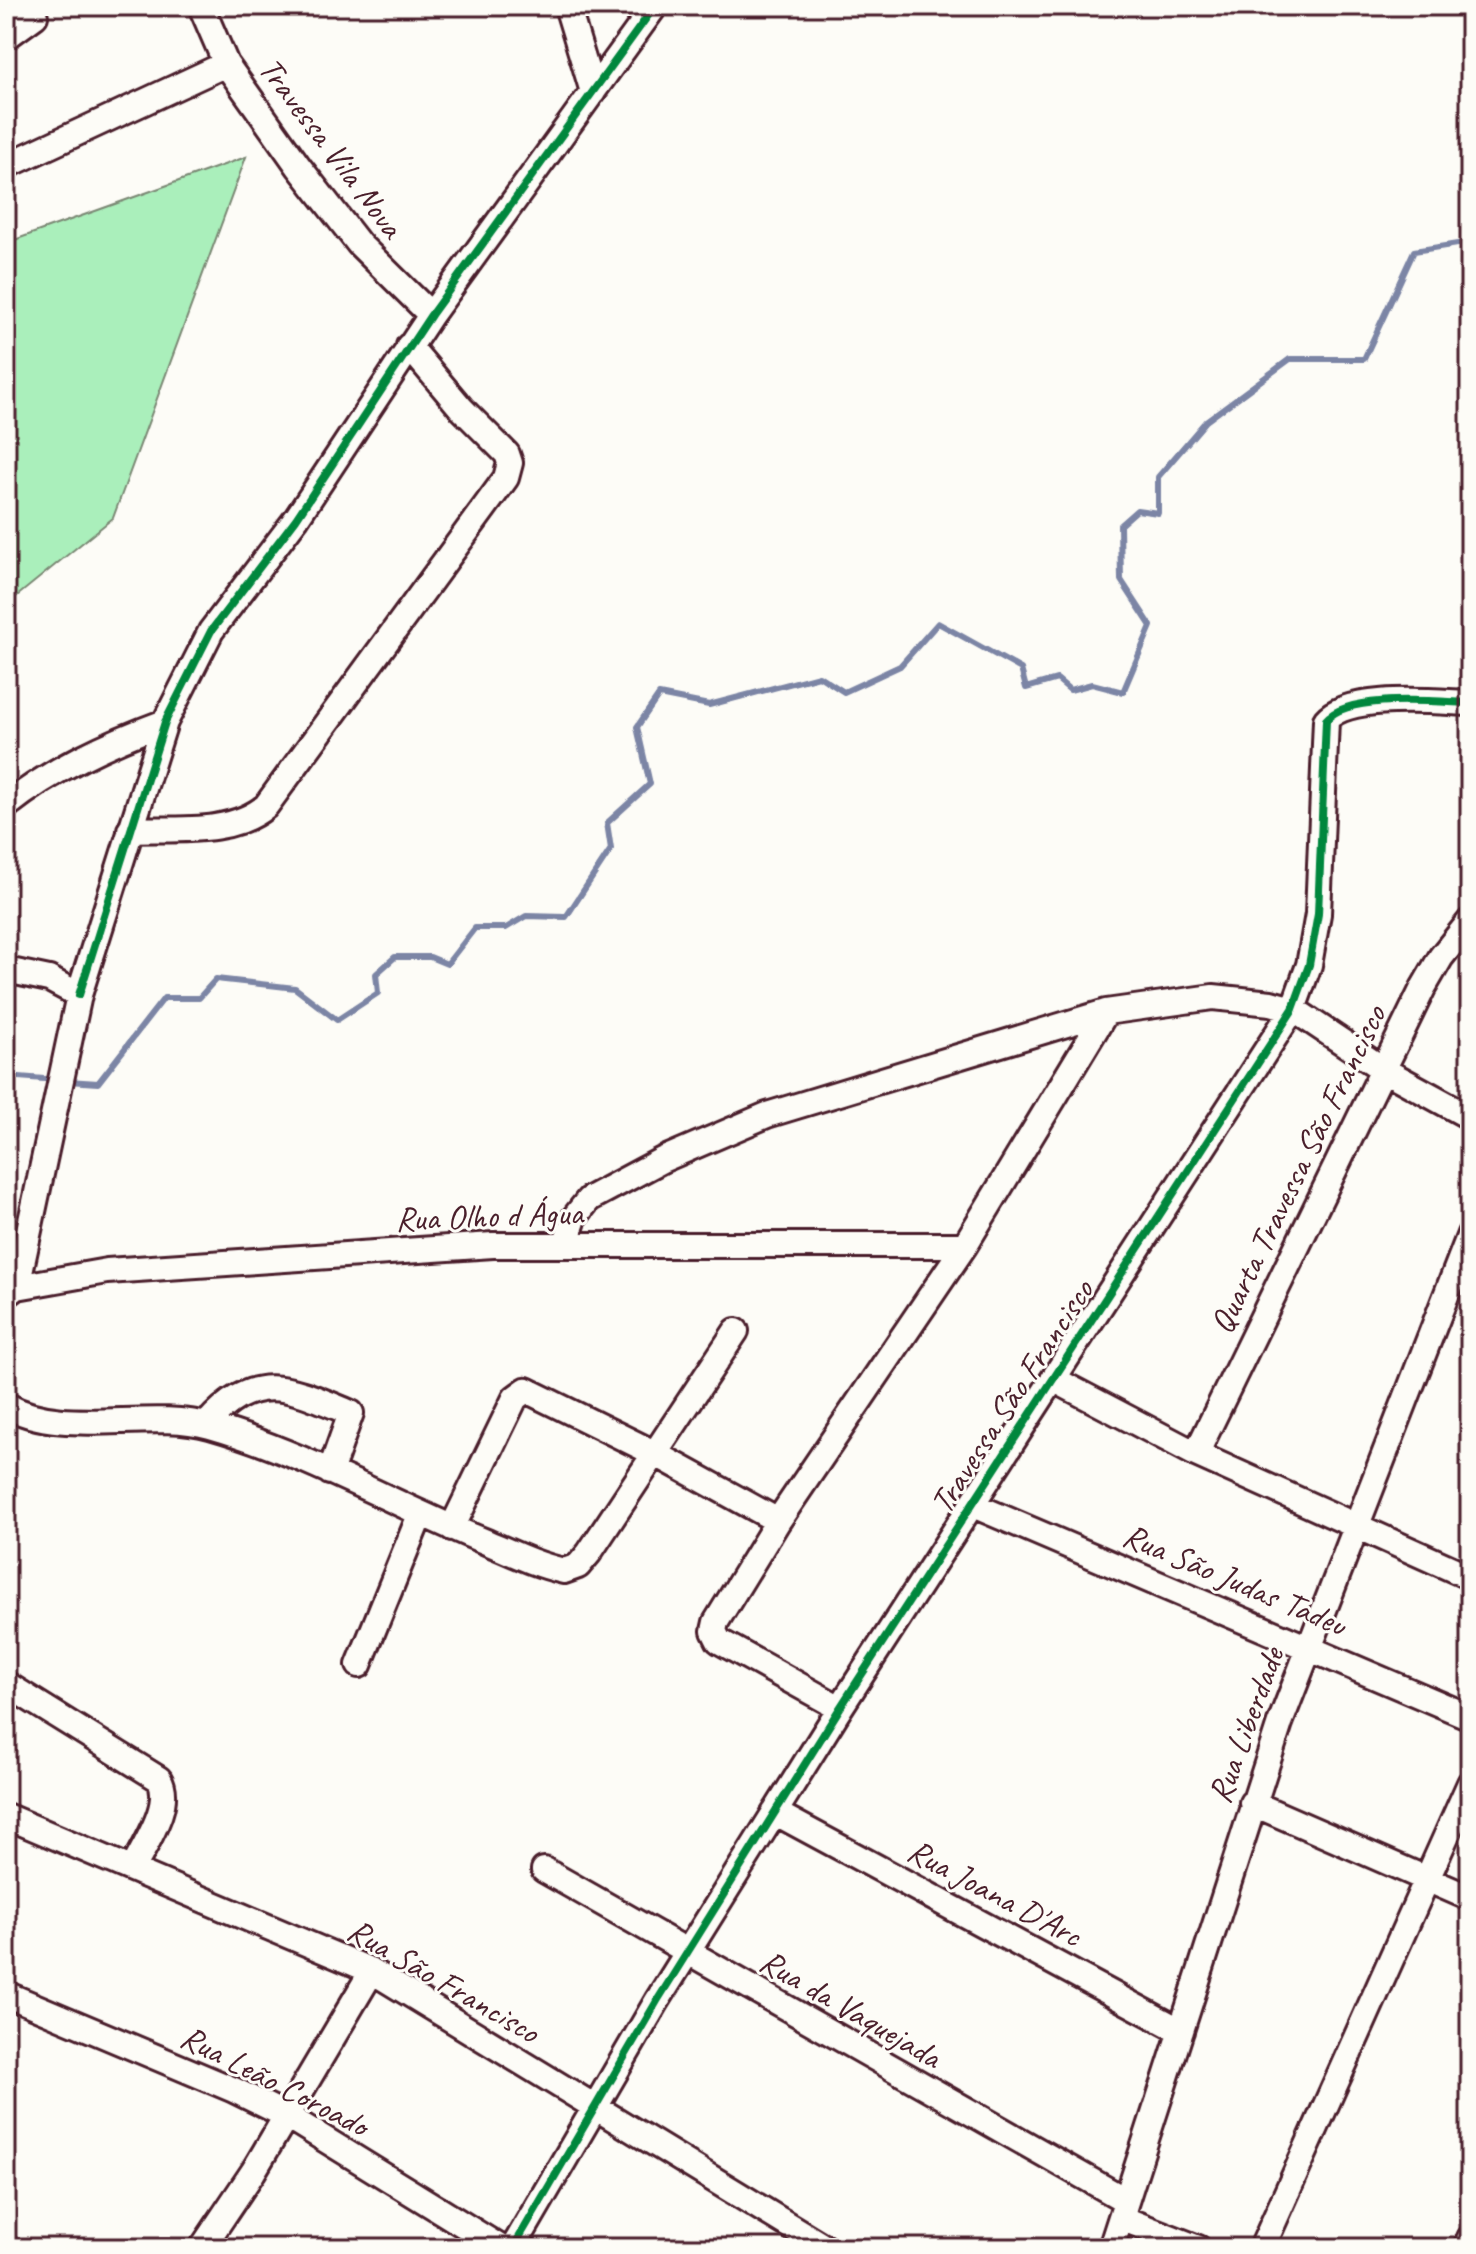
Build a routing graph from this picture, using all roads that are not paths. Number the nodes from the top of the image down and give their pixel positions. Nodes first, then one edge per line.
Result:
1 (201, 6) edge
2 (567, 6) edge
3 (655, 6) edge
4 (35, 16) dead end
5 (6, 37) edge
6 (226, 64) junction
7 (593, 92) junction
8 (6, 166) edge
9 (431, 315) junction
10 (409, 346) junction
11 (1470, 703) edge
12 (165, 722) junction
13 (6, 806) edge
14 (130, 830) junction
15 (1470, 921) edge
16 (6, 970) edge
17 (79, 995) junction
18 (1293, 1009) junction
19 (1106, 1012) junction
20 (1384, 1070) junction
21 (1470, 1117) edge
22 (1470, 1234) edge
23 (565, 1245) junction
24 (965, 1245) junction
25 (12, 1291) edge
26 (736, 1331) dead end
27 (1055, 1380) junction
28 (6, 1405) edge
29 (206, 1425) junction
30 (656, 1454) junction
31 (1196, 1454) junction
32 (330, 1472) junction
33 (973, 1505) junction
34 (420, 1515) junction
35 (778, 1521) junction
36 (452, 1528) junction
37 (1356, 1528) junction
38 (1470, 1577) edge
39 (1309, 1647) junction
40 (359, 1665) dead end
41 (6, 1684) edge
42 (840, 1708) junction
43 (1470, 1717) edge
44 (1470, 1783) edge
45 (1252, 1803) junction
46 (776, 1813) junction
47 (6, 1816) edge
48 (133, 1869) junction
49 (544, 1870) dead end
50 (1427, 1881) junction
51 (1470, 1898) edge
52 (688, 1954) junction
53 (372, 1971) junction
54 (6, 1994) edge
55 (1181, 2031) junction
56 (595, 2109) junction
57 (287, 2116) junction
58 (1123, 2209) junction
59 (1470, 2238) edge
60 (202, 2248) edge
61 (501, 2248) edge
62 (513, 2248) edge
63 (826, 2248) edge
64 (1111, 2248) edge
65 (1198, 2248) edge
66 (1262, 2248) edge
67 (1466, 2248) edge

1 - 6 street, Travessa Vila Nova
2 - 7 street
3 - 7 street
4 - 5 street
6 - 8 street
6 - 9 street, Travessa Vila Nova
7 - 9 street
9 - 10 street
10 - 12 street
10 - 14 street
11 - 18 street, Travessa São Francisco
12 - 13 street
12 - 14 street
14 - 17 street
15 - 20 street, Quarta Travessa São Francisco
16 - 17 street
17 - 25 street
18 - 19 street
18 - 20 street
18 - 27 street, Travessa São Francisco
19 - 23 street
19 - 24 street
20 - 21 street
20 - 31 street, Quarta Travessa São Francisco
22 - 37 street, Rua Liberdade
23 - 24 street, Rua Olho d Água
23 - 25 street, Rua Olho d Água
24 - 35 street
26 - 30 street
27 - 31 street
27 - 33 street, Travessa São Francisco
28 - 29 street
29 - 32 street
29 - 32 street
30 - 35 street
30 - 36 street
30 - 36 street
31 - 37 street
32 - 34 street
33 - 39 street, Rua São Judas Tadeu
33 - 42 street, Travessa São Francisco
34 - 36 street
34 - 40 street
35 - 42 street
37 - 38 street
37 - 39 street, Rua Liberdade
39 - 43 street, Rua São Judas Tadeu
39 - 45 street, Rua Liberdade
41 - 48 street
42 - 46 street, Travessa São Francisco
44 - 50 street
45 - 50 street
45 - 55 street, Rua Liberdade
46 - 52 street, Travessa São Francisco
46 - 55 street, Rua Joana D'Arc
47 - 48 street, Rua São Francisco
48 - 53 street, Rua São Francisco
49 - 52 street, Rua da Vaquejada
50 - 51 street
50 - 66 street
52 - 56 street, Travessa São Francisco
52 - 58 street, Rua da Vaquejada
53 - 56 street, Rua São Francisco
53 - 57 street
54 - 57 street, Rua Leão Coroado
55 - 58 street, Rua Liberdade
56 - 62 street, Travessa São Francisco
56 - 63 street, Rua São Francisco
57 - 60 street
57 - 61 street, Rua Leão Coroado
58 - 64 street, Rua Liberdade
58 - 65 street, Rua da Vaquejada
59 - 67 street

